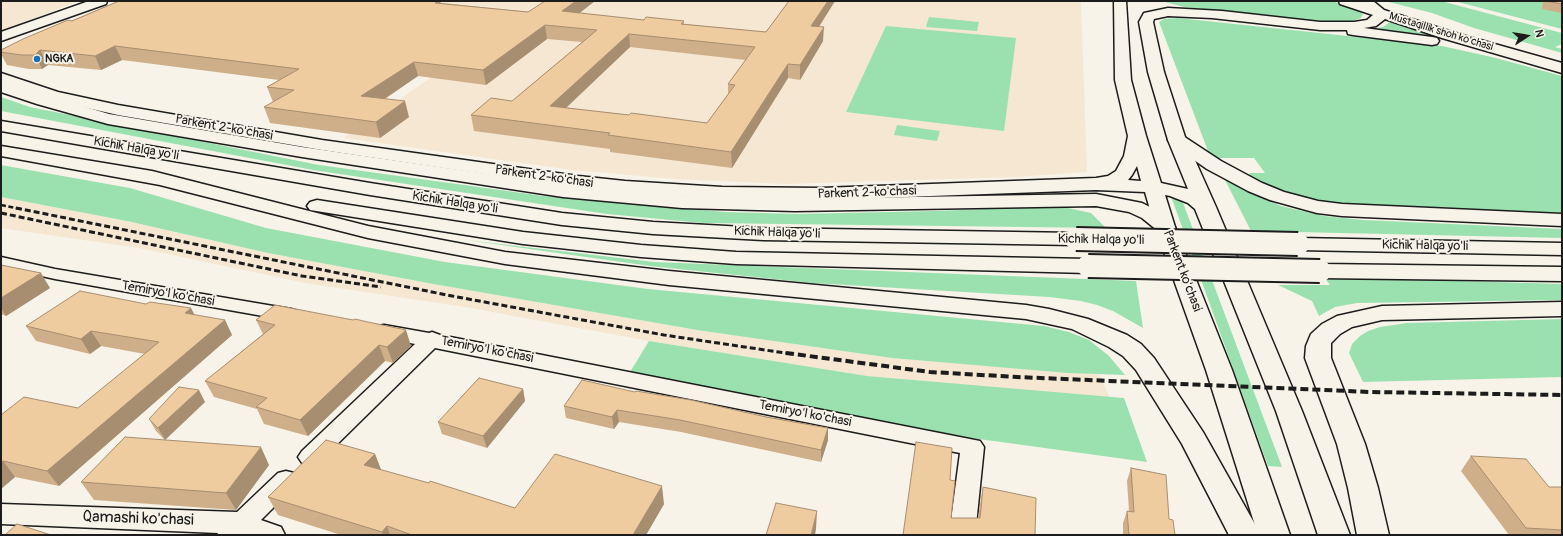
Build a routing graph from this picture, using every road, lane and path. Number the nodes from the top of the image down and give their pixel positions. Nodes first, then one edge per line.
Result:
1 (101, 1) edge
2 (1120, 1) edge
3 (1151, 1) edge
4 (1344, 1) edge
5 (1366, 1) edge
6 (1380, 13) junction
7 (1222, 15) junction
8 (1310, 25) junction
9 (1, 37) edge
10 (1500, 51) junction
11 (1562, 59) edge
12 (1562, 68) edge
13 (1, 78) edge
14 (1, 87) edge
15 (1, 126) edge
16 (1137, 136) junction
17 (1177, 140) junction
18 (1, 151) edge
19 (152, 177) junction
20 (1096, 184) junction
21 (1153, 187) junction
22 (1206, 207) junction
23 (1562, 220) edge
24 (1165, 227) junction
25 (1562, 249) edge
26 (1, 262) edge
27 (1562, 274) edge
28 (1562, 309) edge
29 (306, 318) edge
30 (369, 328) edge
31 (432, 339) junction
32 (1, 514) edge
33 (236, 529) edge
34 (272, 535) edge
35 (962, 535) edge
36 (1245, 535) edge
37 (1274, 535) edge
38 (1334, 535) edge
39 (1373, 535) edge

1 - 9 main road
2 - 16 main road, Parkent ko'chasi
3 - 7 main road
4 - 6 main road, Mustaqillik shoh ko'chasi
5 - 6 main road
5 - 11 main road, Mustaqillik shoh ko'chasi
6 - 8 main road
6 - 10 main road, Mustaqillik shoh ko'chasi
7 - 8 main road
7 - 17 main road
8 - 10 main road
10 - 12 main road, Mustaqillik shoh ko'chasi
13 - 20 main road, Parkent 2-ko'chasi
14 - 24 main road
15 - 25 main road, Kichik Halqa yo'li, bridge
16 - 20 main road, Parkent 2-ko'chasi
16 - 21 main road, Parkent ko'chasi
17 - 22 main road
17 - 23 main road
18 - 19 main road, Kichik Halqa yo'li
19 - 27 main road, Kichik Halqa yo'li, bridge
19 - 36 main road
20 - 21 main road, Parkent 2-ko'chasi
21 - 22 main road, Parkent 2-ko'chasi
21 - 24 main road, Parkent ko'chasi
22 - 38 main road
24 - 37 main road, Parkent ko'chasi
26 - 29 street, Temiryo'l ko'chasi
28 - 39 main road
30 - 31 street, Temiryo'l ko'chasi
31 - 33 street
31 - 35 street, Temiryo'l ko'chasi
32 - 33 street, Qamashi ko'chasi
33 - 34 street, Qamashi ko'chasi

